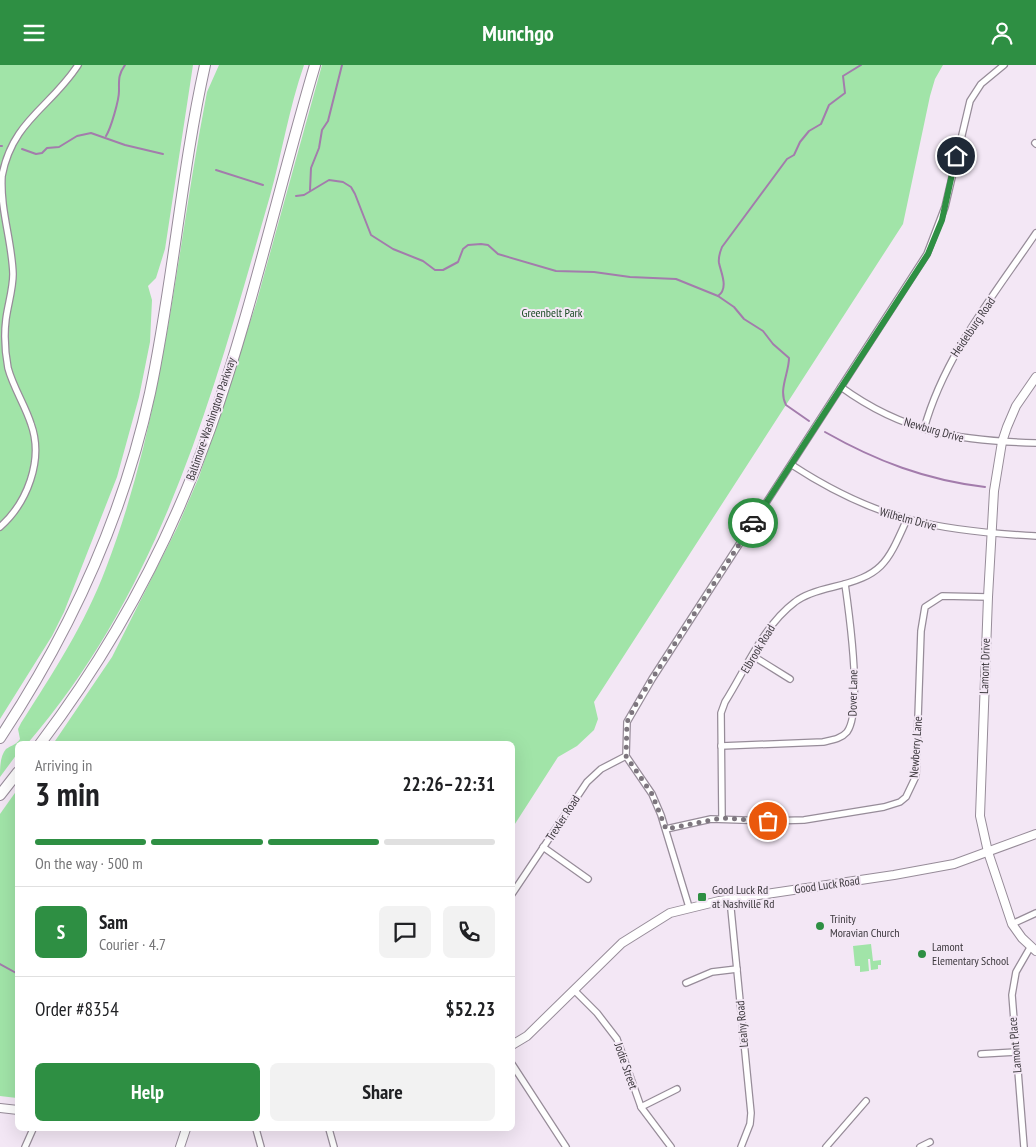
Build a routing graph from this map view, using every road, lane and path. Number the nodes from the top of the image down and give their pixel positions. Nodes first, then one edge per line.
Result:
1 (78, 65) edge
2 (205, 65) edge
3 (315, 65) edge
4 (1004, 65) edge
5 (1036, 233) edge
6 (1036, 377) edge
7 (841, 387) junction
8 (924, 429) junction
9 (1002, 442) junction
10 (1036, 443) edge
11 (792, 465) junction
12 (907, 519) junction
13 (0, 527) edge
14 (992, 533) junction
15 (1036, 536) edge
16 (845, 584) junction
17 (988, 597) junction
18 (753, 656) junction
19 (790, 679) dead end
20 (0, 738) edge
21 (42, 741) edge
22 (721, 746) junction
23 (626, 756) junction
24 (15, 777) edge
25 (0, 795) edge
26 (722, 818) junction
27 (666, 829) junction
28 (1036, 834) edge
29 (543, 847) junction
30 (988, 852) junction
31 (588, 879) dead end
32 (515, 889) edge
33 (730, 899) junction
34 (688, 907) junction
35 (1036, 913) edge
36 (1012, 923) junction
37 (1033, 949) edge
38 (737, 969) junction
39 (686, 983) dead end
40 (574, 990) junction
41 (515, 1043) edge
42 (1016, 1053) junction
43 (981, 1054) dead end
44 (515, 1069) edge
45 (677, 1089) dead end
46 (866, 1101) dead end
47 (641, 1107) junction
48 (0, 1108) edge
49 (15, 1110) edge
50 (32, 1131) edge
51 (185, 1131) edge
52 (257, 1131) edge
53 (329, 1131) edge
54 (930, 1142) dead end
55 (828, 1145) edge
56 (25, 1147) edge
57 (180, 1147) edge
58 (261, 1147) edge
59 (334, 1147) edge
60 (566, 1147) edge
61 (671, 1147) edge
62 (741, 1147) edge
63 (836, 1147) edge
64 (920, 1147) edge
65 (1024, 1147) edge

1 - 13 street
2 - 20 highway
3 - 21 highway, Baltimore-Washington Parkway
4 - 7 street
5 - 8 street, Heidelburg Road
6 - 9 street, Lamont Drive
7 - 8 street, Newburg Drive
7 - 11 street
8 - 9 street, Newburg Drive
9 - 10 street, Newburg Drive
9 - 14 street, Lamont Drive
11 - 12 street, Wilhelm Drive
11 - 23 street
12 - 14 street, Wilhelm Drive
12 - 16 street, Elbrook Road
14 - 15 street, Wilhelm Drive
14 - 17 street, Lamont Drive
16 - 18 street, Elbrook Road
16 - 22 street, Dover Lane
17 - 26 street, Newberry Lane
17 - 30 street, Lamont Drive
18 - 19 street
18 - 22 street, Elbrook Road
22 - 26 street, Elbrook Road
23 - 27 street
23 - 29 street, Trexler Road
24 - 25 highway
26 - 27 street, Newberry Lane
27 - 34 street
28 - 30 street, Good Luck Road
29 - 31 street
29 - 32 street, Trexler Road
30 - 33 street, Good Luck Road
30 - 36 street, Lamont Drive
33 - 34 street, Good Luck Road
33 - 38 street, Leahy Road
34 - 40 street, Good Luck Road
35 - 36 street
36 - 37 street, Lamont Drive
37 - 42 street, Lamont Place
38 - 39 street
38 - 62 street, Leahy Road
40 - 41 street, Good Luck Road
40 - 47 street, Jodie Street
42 - 43 street
42 - 65 street, Lamont Place
44 - 60 street
45 - 47 street
46 - 55 street
47 - 61 street, Jodie Street
48 - 49 street
50 - 56 street
51 - 57 street
52 - 58 street
53 - 59 street
54 - 64 street
55 - 63 street

